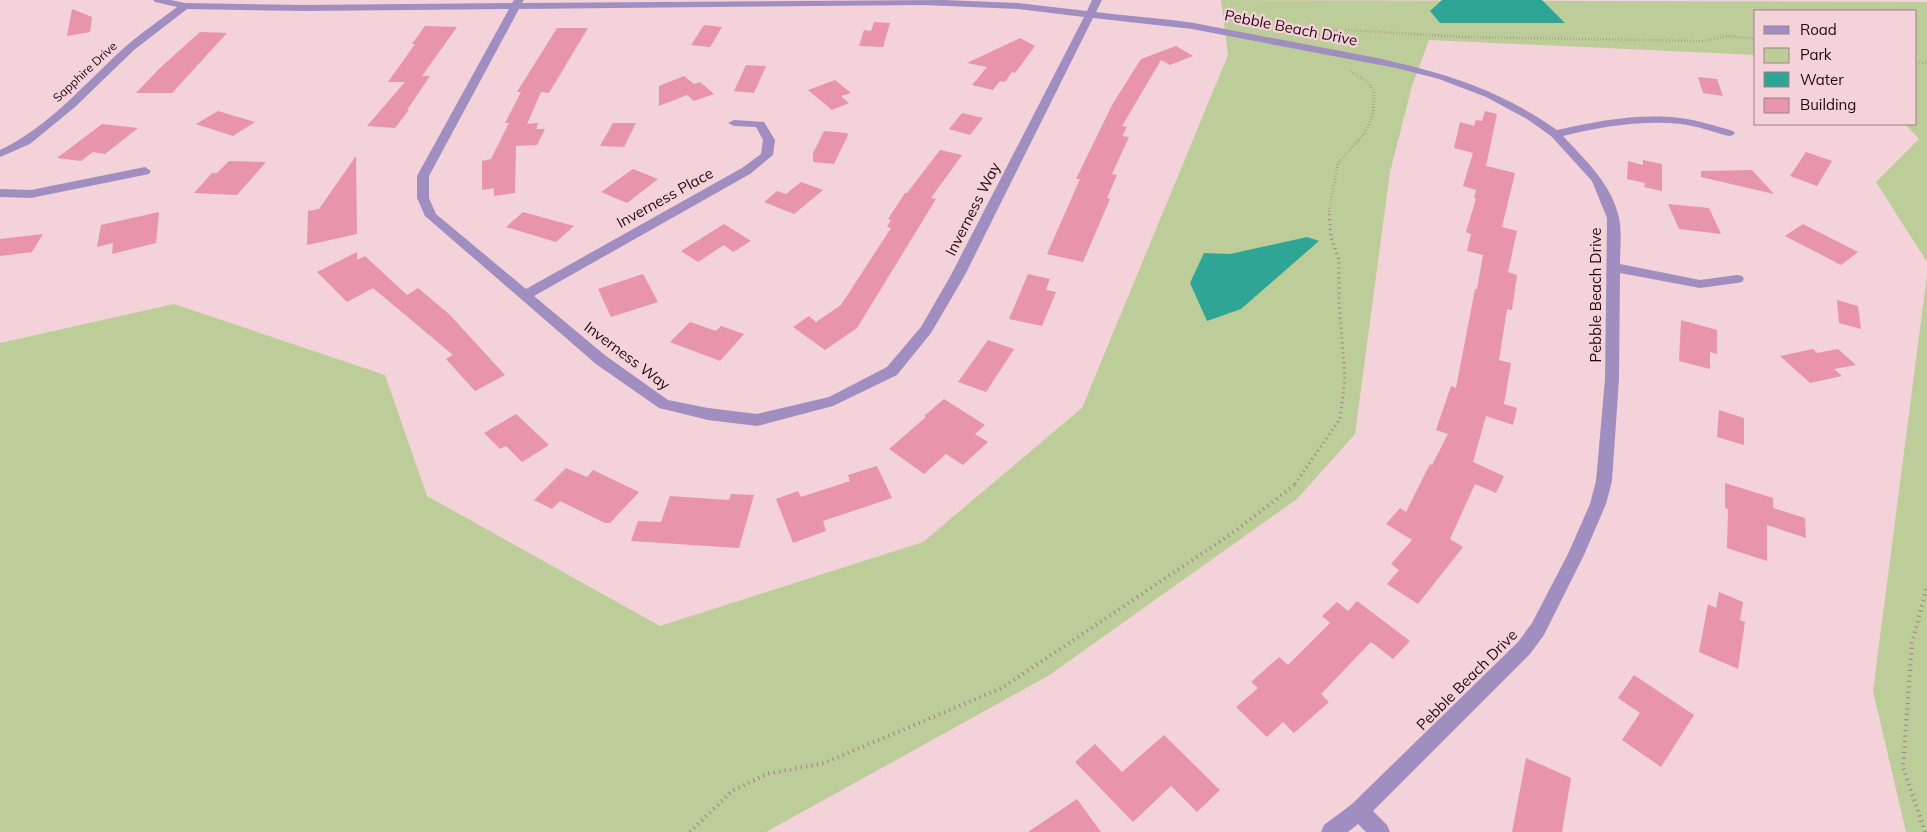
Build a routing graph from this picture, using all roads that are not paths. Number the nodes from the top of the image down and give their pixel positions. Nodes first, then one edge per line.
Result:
1 (158, 0) edge
2 (1098, 0) edge
3 (517, 3) edge
4 (186, 6) junction
5 (1090, 14) junction
6 (734, 123) dead end
7 (1729, 133) dead end
8 (1555, 134) junction
9 (0, 154) edge
10 (145, 171) dead end
11 (0, 193) edge
12 (1614, 267) junction
13 (1736, 279) dead end
14 (525, 295) junction
15 (1359, 811) junction
16 (1331, 832) edge
17 (1380, 832) edge

1 - 4 street, Pebble Beach Drive
2 - 5 street, Inverness Way
3 - 4 street, Pebble Beach Drive
3 - 5 street, Pebble Beach Drive
3 - 14 street, Inverness Way
4 - 9 street, Sapphire Drive
5 - 8 street, Pebble Beach Drive
5 - 14 street, Inverness Way
6 - 14 street, Inverness Place
7 - 8 street
8 - 12 street, Pebble Beach Drive
10 - 11 street
12 - 13 street
12 - 15 street, Pebble Beach Drive
15 - 16 street, Pebble Beach Drive
15 - 17 street

